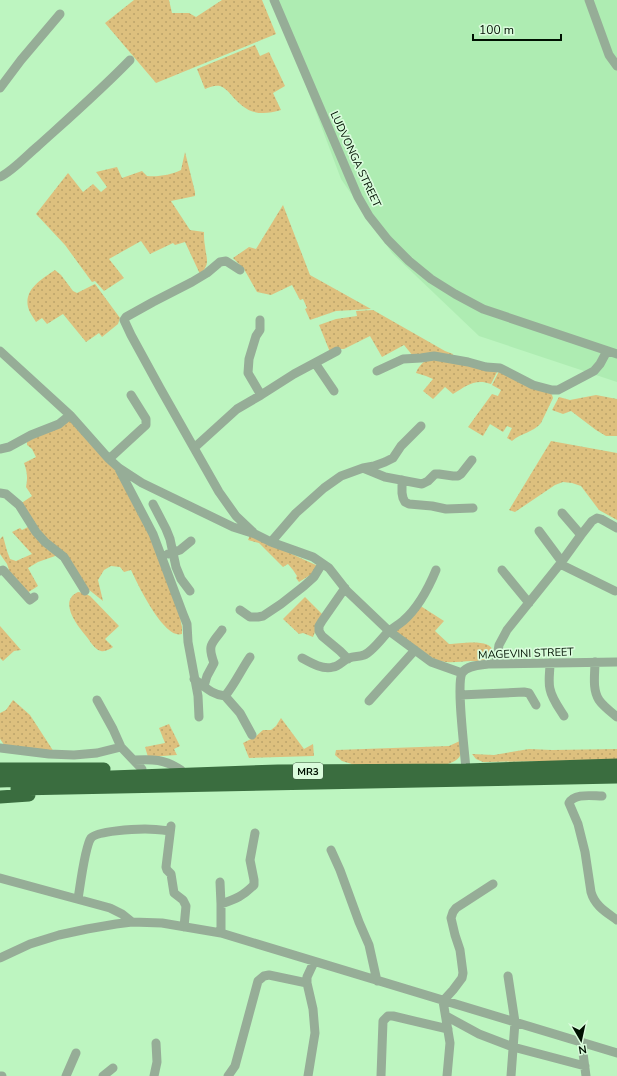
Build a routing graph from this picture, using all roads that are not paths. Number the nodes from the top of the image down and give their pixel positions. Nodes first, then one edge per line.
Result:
1 (274, 0) edge
2 (589, 0) edge
3 (60, 14) dead end
4 (130, 60) dead end
5 (617, 66) edge
6 (0, 88) edge
7 (0, 177) edge
8 (240, 270) dead end
9 (260, 320) dead end
10 (337, 351) dead end
11 (607, 351) junction
12 (0, 352) edge
13 (617, 354) edge
14 (315, 363) junction
15 (377, 371) dead end
16 (334, 391) dead end
17 (131, 395) dead end
18 (261, 395) junction
19 (70, 416) junction
20 (421, 426) dead end
21 (194, 448) junction
22 (0, 449) edge
23 (109, 459) junction
24 (472, 460) dead end
25 (119, 468) junction
26 (363, 468) junction
27 (402, 480) junction
28 (0, 492) edge
29 (153, 504) dead end
30 (473, 508) dead end
31 (562, 513) dead end
32 (617, 528) edge
33 (539, 531) dead end
34 (255, 534) junction
35 (580, 536) junction
36 (191, 541) dead end
37 (271, 542) junction
38 (172, 552) junction
39 (161, 557) junction
40 (561, 563) junction
41 (322, 564) junction
42 (0, 570) edge
43 (436, 570) dead end
44 (502, 570) dead end
45 (345, 588) junction
46 (85, 591) dead end
47 (190, 591) dead end
48 (615, 591) dead end
49 (34, 597) dead end
50 (529, 602) junction
51 (240, 610) dead end
52 (222, 630) dead end
53 (389, 631) junction
54 (415, 650) junction
55 (250, 657) dead end
56 (302, 658) dead end
57 (348, 658) junction
58 (595, 662) junction
59 (617, 662) edge
60 (550, 663) junction
61 (496, 664) junction
62 (462, 673) junction
63 (194, 679) junction
64 (204, 686) junction
65 (460, 695) junction
66 (225, 696) junction
67 (97, 700) dead end
68 (369, 701) dead end
69 (536, 705) dead end
70 (199, 716) dead end
71 (564, 716) dead end
72 (617, 717) edge
73 (252, 735) dead end
74 (121, 747) junction
75 (0, 748) edge
76 (138, 765) junction
77 (617, 765) edge
78 (0, 769) edge
79 (466, 770) junction
80 (278, 771) junction
81 (617, 777) edge
82 (0, 781) edge
83 (174, 785) junction
84 (0, 790) edge
85 (602, 796) dead end
86 (0, 797) edge
87 (255, 833) dead end
88 (331, 850) dead end
89 (0, 878) edge
90 (220, 882) dead end
91 (493, 884) dead end
92 (78, 899) junction
93 (221, 904) junction
94 (617, 920) edge
95 (132, 922) junction
96 (184, 927) junction
97 (221, 933) junction
98 (0, 958) edge
99 (314, 962) junction
100 (508, 976) dead end
101 (377, 981) junction
102 (307, 983) junction
103 (443, 1001) junction
104 (446, 1016) junction
105 (515, 1022) junction
106 (448, 1030) junction
107 (156, 1043) dead end
108 (584, 1043) junction
109 (513, 1047) junction
110 (617, 1053) edge
111 (76, 1054) dead end
112 (585, 1066) junction
113 (112, 1068) dead end
114 (66, 1076) edge
115 (103, 1076) edge
116 (154, 1076) edge
117 (228, 1076) edge
118 (308, 1076) edge
119 (381, 1076) edge
120 (447, 1076) edge
121 (511, 1076) edge
122 (586, 1076) edge

1 - 11 street, LUDVONGA STREET
2 - 5 street
3 - 6 street
4 - 7 street
8 - 21 street
9 - 18 street
10 - 14 street
11 - 13 street, LUDVONGA STREET
11 - 15 street
12 - 19 street
14 - 16 street
14 - 18 street
17 - 23 street
18 - 21 street
19 - 22 street
19 - 23 street
20 - 26 street
21 - 34 street
23 - 25 street
24 - 27 street
25 - 34 street
25 - 39 street
26 - 27 street
26 - 37 street
27 - 30 street
28 - 46 street
29 - 38 street
31 - 35 street
32 - 35 street
33 - 40 street
34 - 37 street
35 - 40 street
36 - 38 street
37 - 41 street
38 - 39 street
38 - 47 street
39 - 63 street
40 - 48 street
40 - 50 street
41 - 45 street
41 - 51 street
42 - 49 street
43 - 53 street
44 - 50 street
45 - 53 street
45 - 57 street
50 - 61 street
52 - 64 street
53 - 54 street
53 - 57 street
54 - 62 street
54 - 68 street
55 - 66 street
56 - 57 street
58 - 59 street, MAGEVINI STREET
58 - 60 street, MAGEVINI STREET
58 - 72 street
60 - 61 street, MAGEVINI STREET
60 - 71 street
61 - 62 street, MAGEVINI STREET
62 - 65 street
63 - 64 street
63 - 70 street
64 - 66 street
65 - 69 street
65 - 79 street
66 - 73 street
67 - 74 street
74 - 75 street
74 - 76 street
76 - 78 highway
76 - 80 highway
77 - 79 highway, MR3
79 - 80 highway, MR3
80 - 82 highway, MR3
81 - 83 highway, MR3
83 - 84 highway, MR3
83 - 86 highway
85 - 94 street
87 - 93 street
88 - 101 street
89 - 92 street
90 - 93 street
91 - 103 street
92 - 95 street
92 - 96 street
93 - 97 street
95 - 96 street
95 - 98 street
96 - 97 street
97 - 99 street
99 - 101 street
99 - 102 street
100 - 105 street
101 - 103 street
102 - 117 street
102 - 118 street
103 - 104 street
103 - 105 street
104 - 106 street
104 - 109 street
105 - 108 street
105 - 109 street
106 - 119 street
106 - 120 street
107 - 116 street
108 - 110 street
108 - 112 street
109 - 112 street
109 - 121 street
111 - 114 street
112 - 122 street
113 - 115 street

